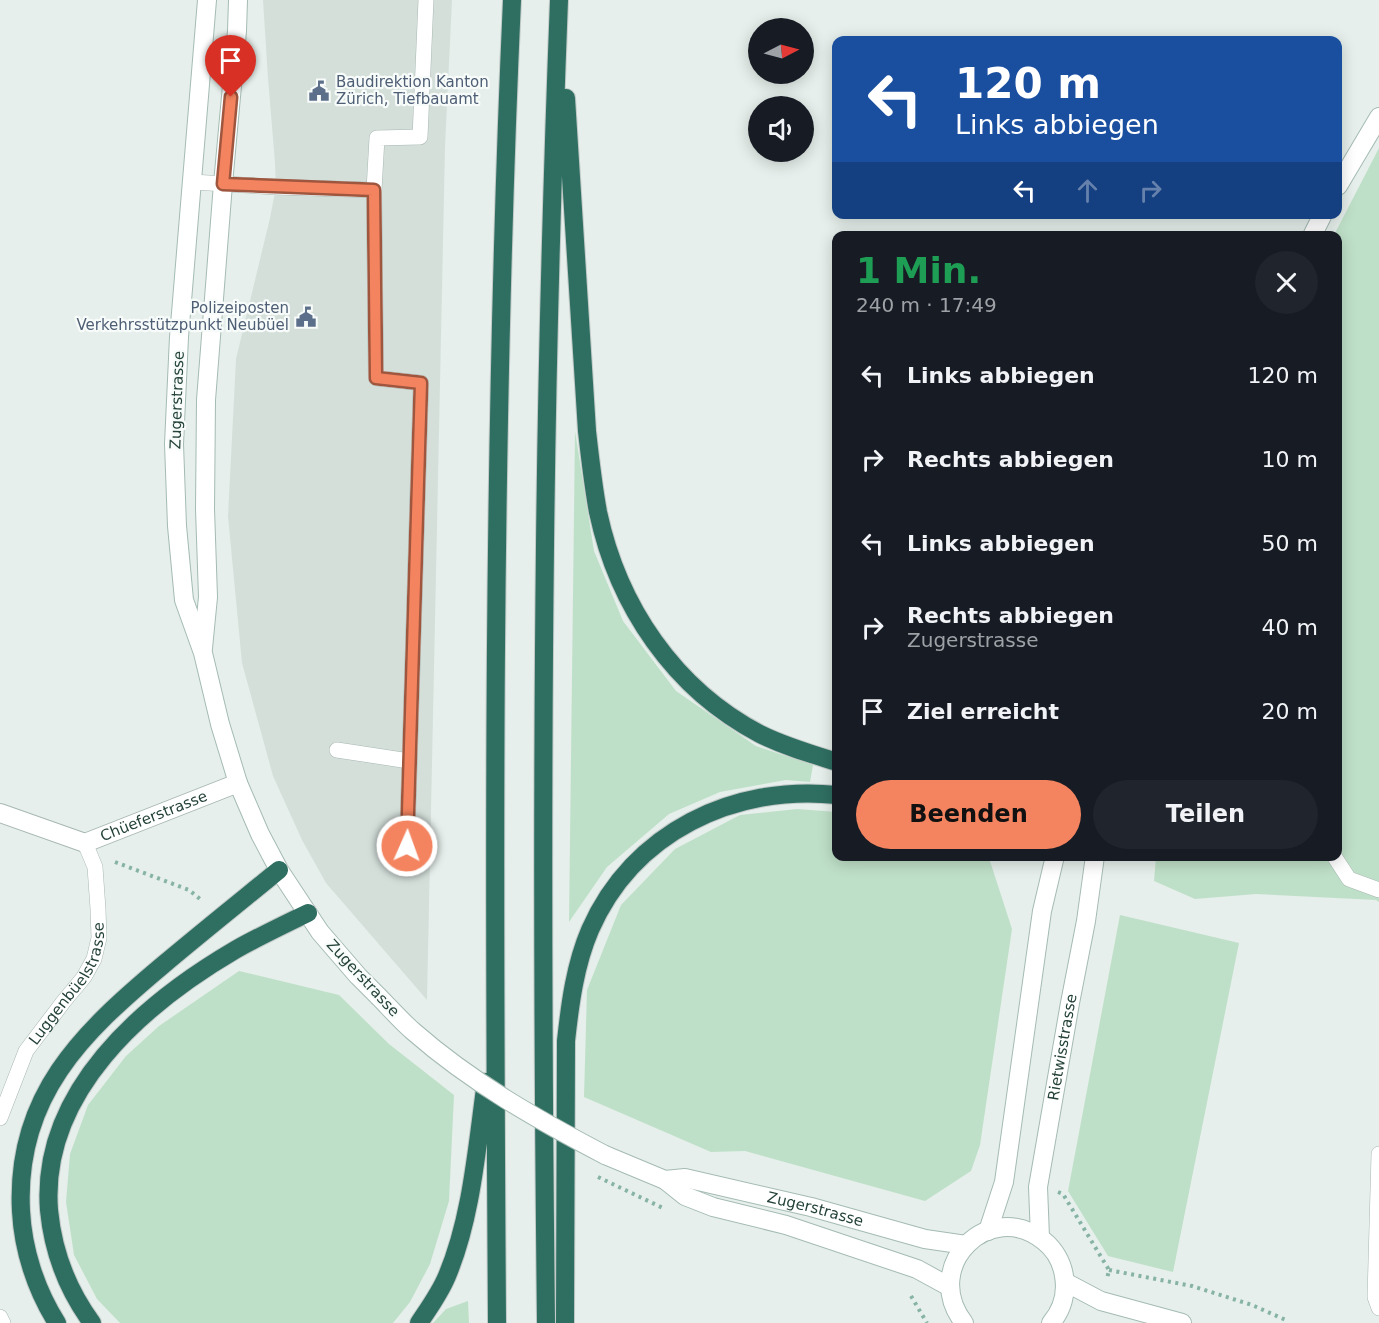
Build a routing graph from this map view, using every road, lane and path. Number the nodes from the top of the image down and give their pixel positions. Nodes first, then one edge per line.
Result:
1 (207, 0) edge
2 (238, 0) edge
3 (426, 0) edge
4 (512, 0) edge
5 (559, 0) edge
6 (1379, 117) edge
7 (1342, 179) edge
8 (192, 182) junction
9 (223, 184) junction
10 (374, 190) junction
11 (202, 653) junction
12 (337, 750) dead end
13 (832, 760) edge
14 (409, 761) junction
15 (238, 783) junction
16 (832, 795) edge
17 (0, 813) edge
18 (85, 843) junction
19 (407, 846) dead end
20 (1054, 861) edge
21 (1094, 861) edge
22 (1337, 861) edge
23 (279, 870) junction
24 (1379, 890) edge
25 (200, 899) dead end
26 (308, 913) junction
27 (495, 1024) junction
28 (0, 1118) edge
29 (1379, 1154) edge
30 (665, 1180) junction
31 (988, 1231) junction
32 (1040, 1238) junction
33 (966, 1245) junction
34 (1109, 1270) dead end
35 (1065, 1282) junction
36 (950, 1287) junction
37 (911, 1296) dead end
38 (1379, 1308) edge
39 (0, 1317) edge
40 (1288, 1321) dead end
41 (3, 1323) edge
42 (57, 1323) edge
43 (92, 1323) edge
44 (419, 1323) edge
45 (497, 1323) edge
46 (546, 1323) edge
47 (565, 1323) edge
48 (927, 1323) edge
49 (964, 1323) edge
50 (1051, 1323) edge
51 (1182, 1323) edge

1 - 8 main road, Zugerstrasse
2 - 9 main road, Zugerstrasse
3 - 10 lane
4 - 27 highway
5 - 13 highway
5 - 46 highway
6 - 7 main road
8 - 9 lane
8 - 11 main road, Zugerstrasse
9 - 10 lane
9 - 11 main road, Zugerstrasse
10 - 14 lane
11 - 15 main road, Zugerstrasse
12 - 14 lane
14 - 19 lane
15 - 18 main road, Chüeferstrasse
15 - 23 main road, Zugerstrasse
16 - 47 highway
17 - 18 main road, Chüeferstrasse
18 - 25 path
18 - 28 lane, Luggenbüelstrasse
20 - 31 main road
21 - 32 main road, Rietwisstrasse
22 - 24 lane
23 - 26 main road, Zugerstrasse
23 - 42 highway
26 - 30 main road, Zugerstrasse, bridge
26 - 43 highway
27 - 44 highway
27 - 45 highway
29 - 38 lane
30 - 33 main road, Zugerstrasse
30 - 36 main road, Zugerstrasse
31 - 32 main road
31 - 33 main road
32 - 35 main road
33 - 36 main road
34 - 40 path
35 - 50 main road
35 - 51 main road
36 - 49 main road
37 - 48 path
39 - 41 lane

